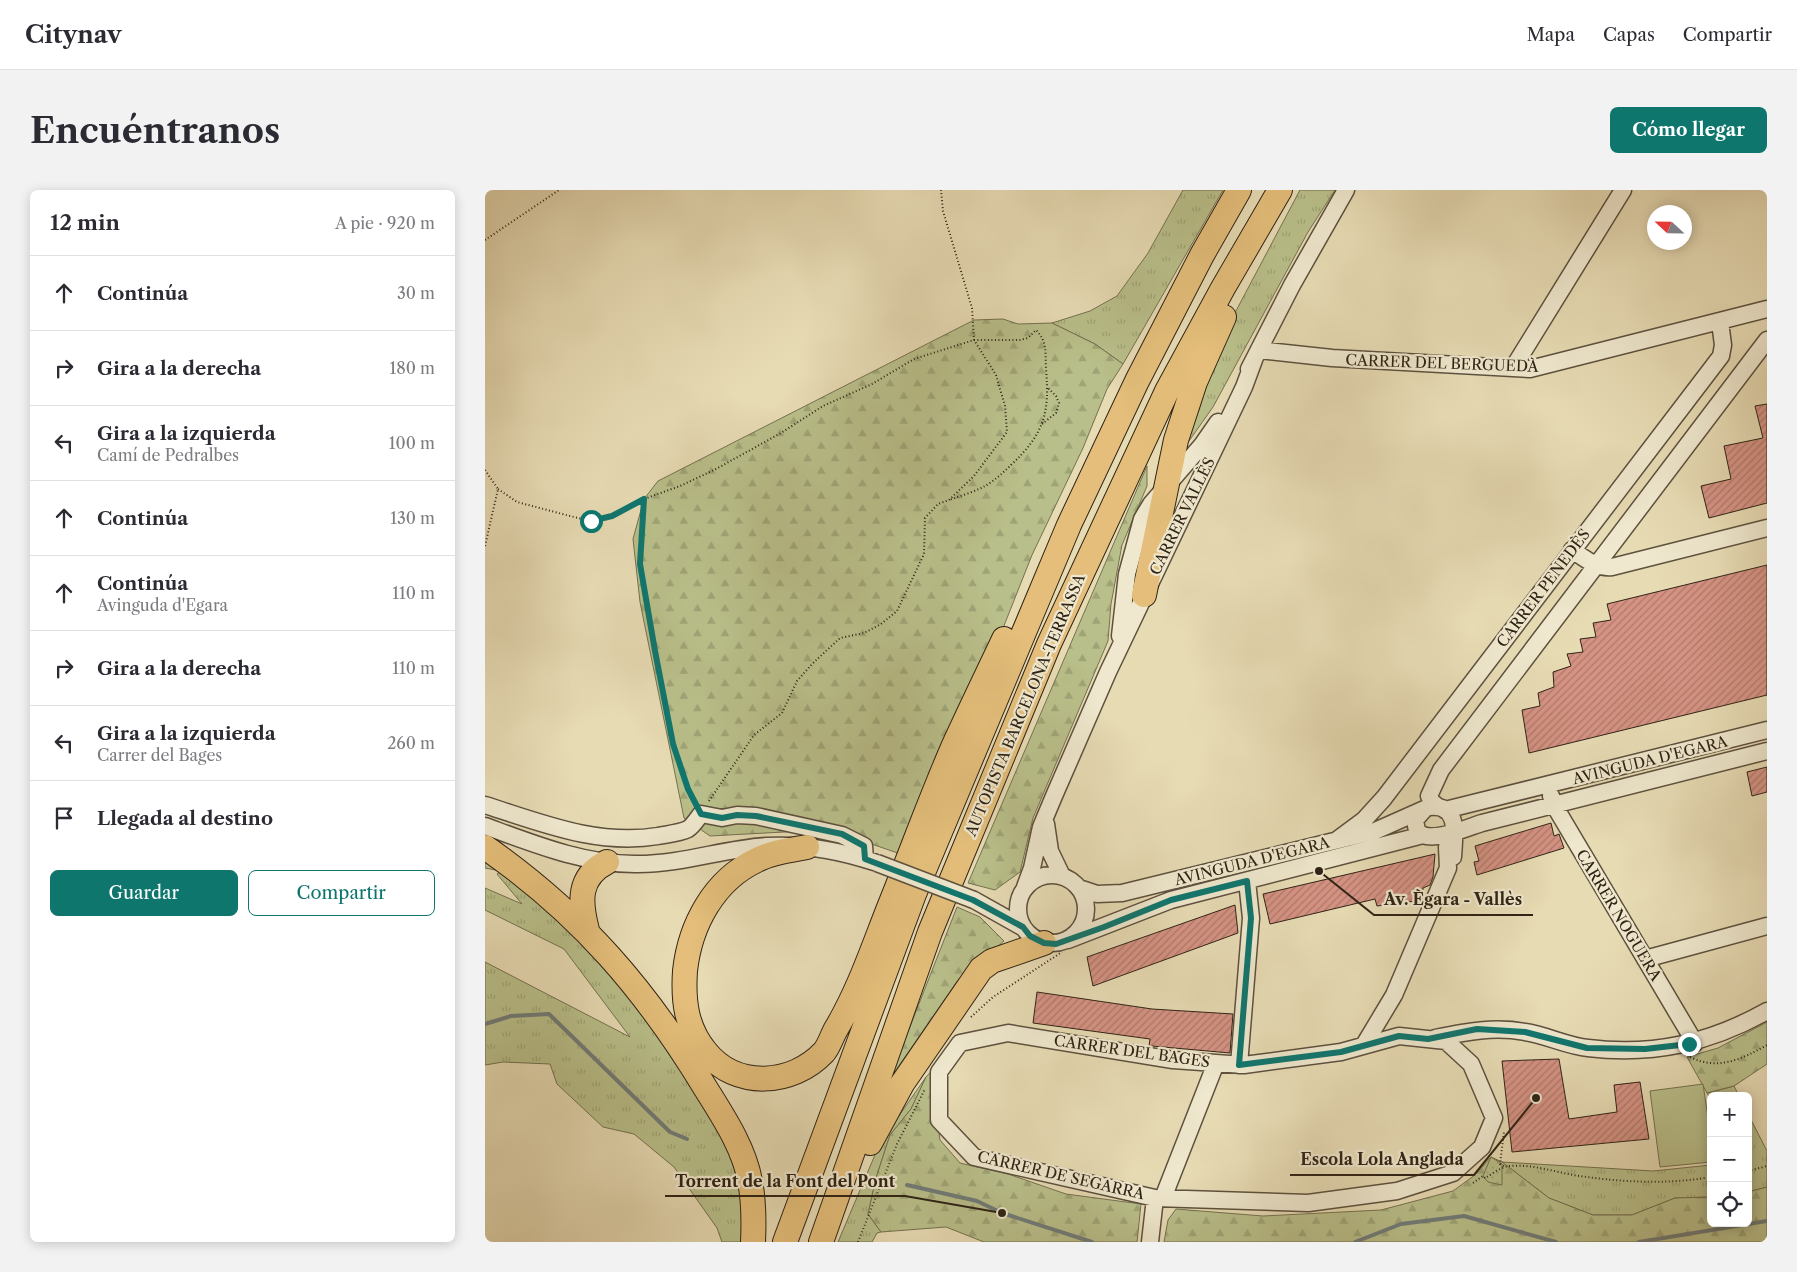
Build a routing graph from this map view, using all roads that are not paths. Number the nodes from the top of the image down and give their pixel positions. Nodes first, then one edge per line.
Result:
1 (1239, 190) edge
2 (1347, 190) edge
3 (1623, 190) edge
4 (1280, 191) edge
5 (1767, 309) edge
6 (1720, 322) junction
7 (1767, 340) edge
8 (1257, 355) junction
9 (1513, 368) junction
10 (1167, 486) junction
11 (1069, 525) junction
12 (1767, 528) edge
13 (1572, 550) junction
14 (1595, 565) junction
15 (1144, 595) junction
16 (1108, 672) junction
17 (1767, 730) edge
18 (1767, 751) edge
19 (1549, 785) junction
20 (485, 805) edge
21 (1554, 805) junction
22 (1049, 808) junction
23 (1435, 809) junction
24 (1477, 825) junction
25 (485, 826) edge
26 (1442, 833) junction
27 (1337, 840) junction
28 (807, 847) junction
29 (485, 848) edge
30 (871, 861) junction
31 (607, 862) junction
32 (1450, 862) junction
33 (1062, 876) junction
34 (1247, 881) junction
35 (1079, 888) junction
36 (1022, 893) junction
37 (973, 900) junction
38 (1767, 926) edge
39 (1023, 927) junction
40 (587, 930) junction
41 (1059, 945) junction
42 (1645, 959) junction
43 (1767, 1011) edge
44 (1428, 1039) junction
45 (1365, 1045) junction
46 (1690, 1048) junction
47 (1216, 1063) junction
48 (1239, 1065) junction
49 (934, 1077) joint
50 (1499, 1124) joint
51 (1159, 1198) junction
52 (753, 1242) edge
53 (785, 1242) edge
54 (821, 1242) edge
55 (829, 1242) edge
56 (1150, 1242) edge

1 - 11 highway, AUTOPISTA BARCELONA-TERRASSA
2 - 8 street, CARRER VALLÈS
3 - 9 street
4 - 10 highway
4 - 54 highway, AUTOPISTA BARCELONA-TERRASSA
5 - 6 street, CARRER DEL BERGUEDÀ
6 - 9 street, CARRER DEL BERGUEDÀ
6 - 13 street, CARRER PENEDÈS
7 - 14 street, CARRER PENEDÈS
8 - 9 street, CARRER DEL BERGUEDÀ
8 - 10 street, CARRER VALLÈS
8 - 15 street, CARRER VALLÈS
10 - 15 highway
10 - 16 street, CARRER VALLÈS
11 - 28 highway
11 - 53 highway, AUTOPISTA BARCELONA-TERRASSA
12 - 14 street
13 - 14 street
13 - 27 street, CARRER PENEDÈS
14 - 23 street, CARRER PENEDÈS
15 - 16 street, CARRER VALLÈS
16 - 22 street, CARRER VALLÈS
17 - 19 street, AVINGUDA D'EGARA
18 - 21 street, AVINGUDA D'EGARA
19 - 21 street, CARRER NOGUERA
19 - 23 street, AVINGUDA D'EGARA
20 - 30 street
21 - 24 street, AVINGUDA D'EGARA
21 - 42 street, CARRER NOGUERA
22 - 33 street, CARRER VALLÈS
22 - 36 street, CARRER VALLÈS
23 - 26 street
23 - 26 street
23 - 27 street, AVINGUDA D'EGARA
24 - 26 street, AVINGUDA D'EGARA
24 - 32 street
25 - 31 street
26 - 32 street
26 - 34 street, AVINGUDA D'EGARA
27 - 35 street, AVINGUDA D'EGARA
28 - 30 street
28 - 31 street
29 - 40 highway
30 - 37 street, bridge
31 - 40 highway
32 - 45 street
33 - 35 street
33 - 36 street
34 - 41 street, AVINGUDA D'EGARA
34 - 48 street
35 - 41 street
36 - 37 street
36 - 39 street
37 - 39 street
38 - 42 street
39 - 41 street
40 - 52 highway
41 - 55 highway
42 - 46 street, CARRER NOGUERA
43 - 46 street, CARRER DEL BAGES
44 - 45 street, CARRER DEL BAGES
44 - 46 street, CARRER DEL BAGES
44 - 50 street, CARRER DEL BAGES
45 - 48 street, CARRER DEL BAGES
47 - 48 street, CARRER DEL BAGES
47 - 49 street, CARRER DEL BAGES
47 - 51 street
49 - 51 street, CARRER DE SEGARRA
50 - 51 street, CARRER DE SEGARRA
51 - 56 street, CARRER DE SEGARRA

